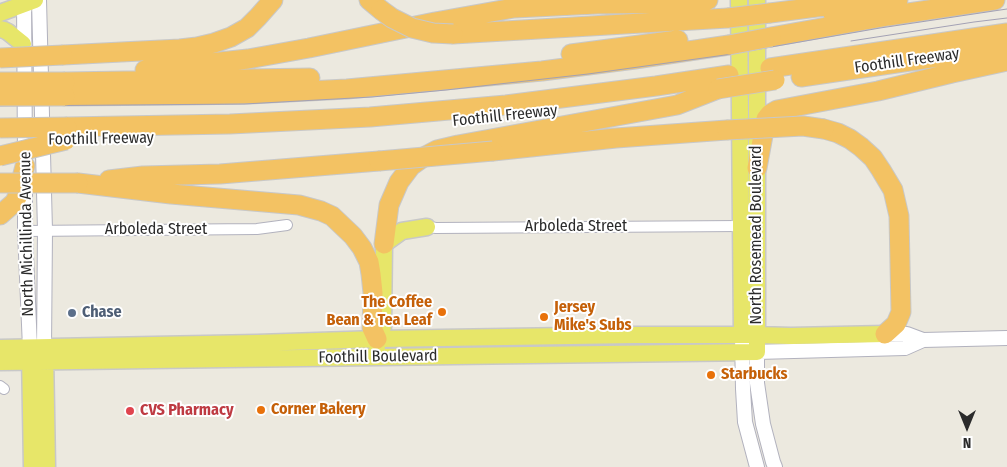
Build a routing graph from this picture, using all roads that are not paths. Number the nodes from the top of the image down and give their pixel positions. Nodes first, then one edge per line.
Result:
1 (273, 0) edge
2 (708, 0) edge
3 (739, 0) edge
4 (756, 0) edge
5 (866, 0) edge
6 (898, 0) edge
7 (995, 0) edge
8 (30, 1) edge
9 (375, 5) edge
10 (0, 13) edge
11 (771, 26) junction
12 (0, 29) edge
13 (729, 32) junction
14 (1007, 33) edge
15 (24, 44) junction
16 (1007, 47) edge
17 (0, 58) edge
18 (1007, 61) edge
19 (772, 74) junction
20 (0, 82) edge
21 (724, 82) junction
22 (65, 89) junction
23 (0, 96) edge
24 (0, 128) edge
25 (66, 134) junction
26 (0, 140) edge
27 (0, 156) edge
28 (25, 166) junction
29 (757, 168) junction
30 (0, 183) edge
31 (78, 183) junction
32 (0, 215) edge
33 (411, 223) dead end
34 (287, 225) dead end
35 (741, 226) junction
36 (427, 227) junction
37 (25, 230) junction
38 (46, 230) junction
39 (384, 244) junction
40 (885, 334) junction
41 (749, 335) junction
42 (619, 336) junction
43 (1007, 338) edge
44 (923, 340) junction
45 (0, 348) edge
46 (377, 348) junction
47 (749, 352) junction
48 (37, 355) junction
49 (552, 355) junction
50 (0, 362) edge
51 (32, 467) edge
52 (47, 467) edge
53 (757, 467) edge
54 (775, 467) edge

1 - 17 highway, bridge
2 - 22 highway
3 - 35 main road, North Rosemead Boulevard
4 - 29 main road, North Rosemead Boulevard
5 - 11 highway
6 - 11 highway
7 - 11 highway
8 - 10 main road
8 - 15 main road, North Michillinda Avenue
8 - 38 main road, North Michillinda Avenue
9 - 13 highway, bridge
11 - 13 highway
12 - 15 main road
13 - 22 highway
14 - 19 highway
15 - 28 main road, North Michillinda Avenue
16 - 19 highway, Foothill Freeway
18 - 29 highway
19 - 21 highway, Foothill Freeway, bridge
20 - 22 highway, bridge
21 - 25 highway, Foothill Freeway
21 - 39 highway
22 - 23 highway, bridge
24 - 25 highway, bridge
25 - 26 highway, Foothill Freeway, bridge
25 - 27 highway, bridge
28 - 32 highway
28 - 37 main road, North Michillinda Avenue
29 - 41 main road, North Rosemead Boulevard
30 - 31 highway, bridge
31 - 40 highway, bridge
31 - 46 highway
33 - 36 street, Arboleda Street
34 - 38 street, Arboleda Street
35 - 36 street, Arboleda Street
35 - 41 main road, North Rosemead Boulevard
36 - 39 main road
37 - 38 street, Arboleda Street
37 - 48 main road, North Michillinda Avenue
38 - 48 main road, North Michillinda Avenue
39 - 46 main road
40 - 41 main road, Foothill Boulevard
40 - 44 main road
41 - 42 main road, Foothill Boulevard
41 - 47 main road, North Rosemead Boulevard
42 - 46 main road, Foothill Boulevard
42 - 49 main road
43 - 44 main road
44 - 47 main road
45 - 48 main road, Foothill Boulevard
46 - 48 main road, Foothill Boulevard
46 - 49 main road, Foothill Boulevard
47 - 49 main road, Foothill Boulevard
47 - 53 main road, North Rosemead Boulevard
47 - 54 main road, North Rosemead Boulevard
48 - 50 main road, Foothill Boulevard
48 - 51 main road, North Michillinda Avenue
48 - 52 main road, North Michillinda Avenue

